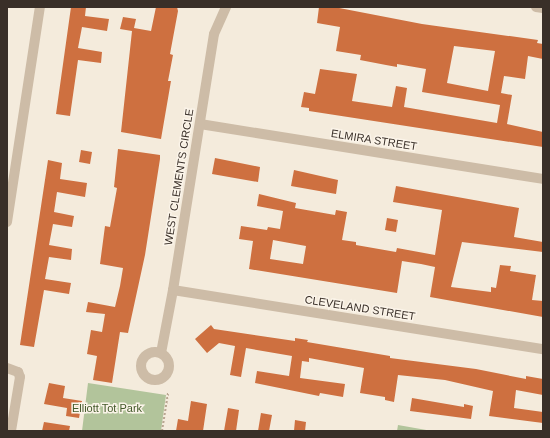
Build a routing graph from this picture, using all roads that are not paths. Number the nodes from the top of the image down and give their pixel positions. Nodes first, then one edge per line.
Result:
1 (40, 7) edge
2 (226, 7) edge
3 (536, 7) edge
4 (543, 8) edge
5 (200, 124) junction
6 (543, 179) edge
7 (7, 222) edge
8 (173, 290) junction
9 (543, 349) edge
10 (161, 353) dead end
11 (10, 369) edge
12 (12, 431) edge

1 - 7 street
2 - 5 street, WEST CLEMENTS CIRCLE
3 - 4 street
5 - 6 street, ELMIRA STREET
5 - 8 street, WEST CLEMENTS CIRCLE
8 - 9 street, CLEVELAND STREET
8 - 10 street, WEST CLEMENTS CIRCLE
11 - 12 street

